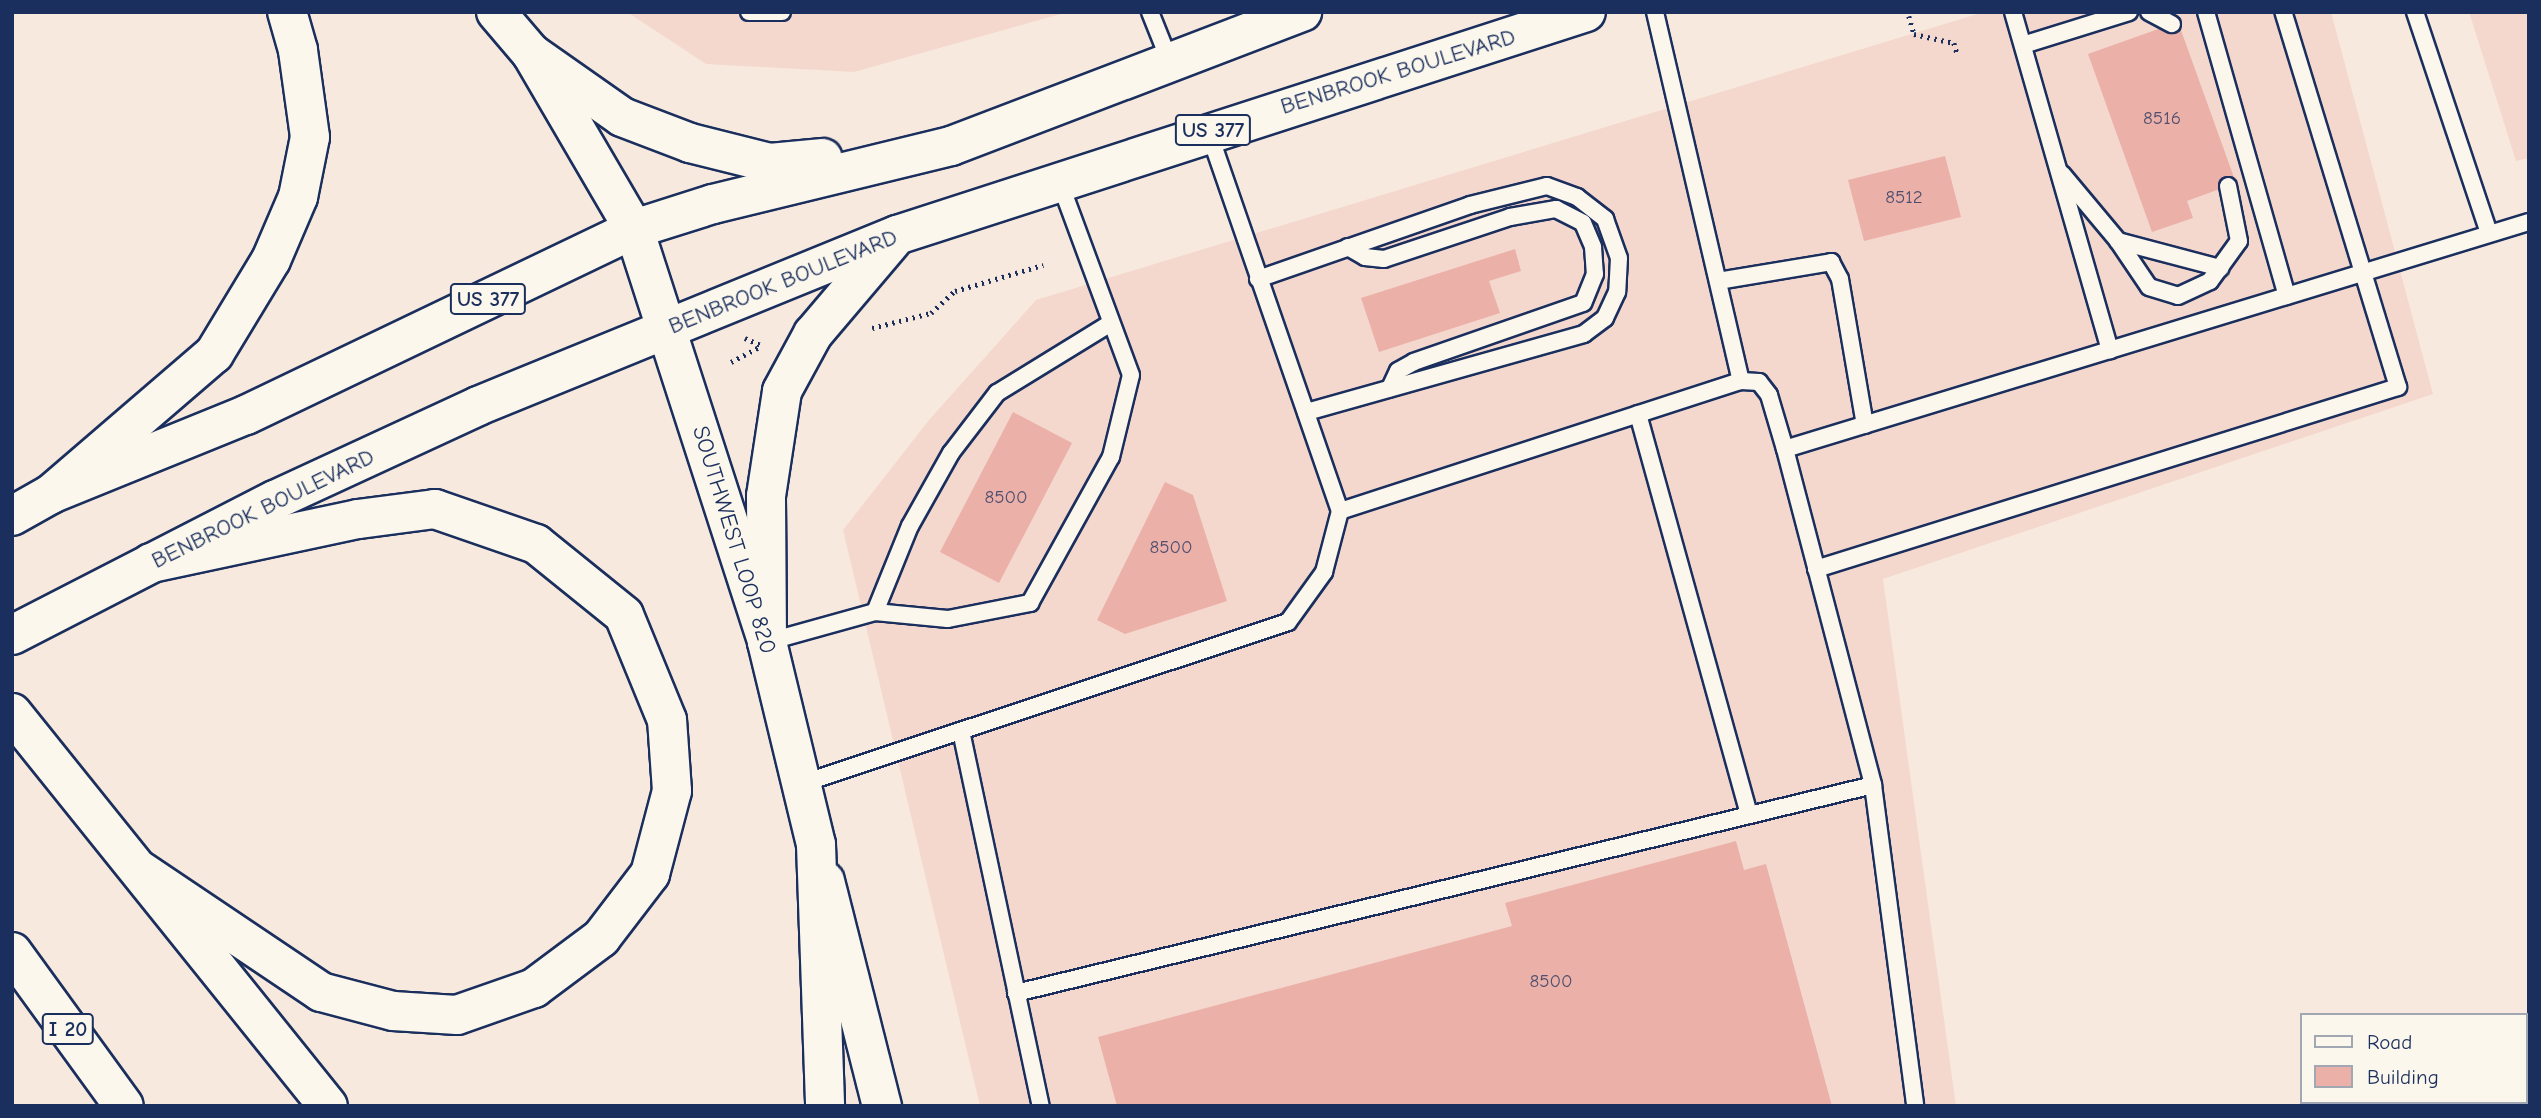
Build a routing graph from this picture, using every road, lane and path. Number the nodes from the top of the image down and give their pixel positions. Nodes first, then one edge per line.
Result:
1 (287, 12) edge
2 (496, 12) edge
3 (749, 12) edge
4 (782, 12) edge
5 (1150, 12) edge
6 (1301, 12) edge
7 (1586, 12) edge
8 (1655, 12) edge
9 (2013, 12) edge
10 (2129, 12) edge
11 (2149, 12) edge
12 (2206, 12) edge
13 (2283, 12) edge
14 (2415, 12) edge
15 (1909, 16) dead end
16 (2172, 24) dead end
17 (2023, 45) junction
18 (531, 53) junction
19 (1957, 53) dead end
20 (1170, 62) junction
21 (1209, 131) junction
22 (951, 146) junction
23 (2058, 169) junction
24 (1060, 183) junction
25 (2228, 186) dead end
26 (2529, 222) edge
27 (634, 229) junction
28 (2490, 233) junction
29 (897, 235) junction
30 (2118, 241) junction
31 (1348, 247) junction
32 (1043, 265) dead end
33 (2220, 268) junction
34 (2362, 270) junction
35 (1258, 279) junction
36 (1717, 281) junction
37 (2287, 296) junction
38 (1109, 324) junction
39 (668, 328) junction
40 (868, 330) dead end
41 (762, 346) dead end
42 (2110, 350) junction
43 (731, 362) dead end
44 (1741, 380) junction
45 (1390, 388) junction
46 (1306, 412) junction
47 (1638, 414) junction
48 (1865, 425) junction
49 (1784, 449) junction
50 (35, 503) edge
51 (1340, 511) junction
52 (151, 563) junction
53 (1816, 569) junction
54 (875, 612) junction
55 (12, 635) edge
56 (767, 642) junction
57 (12, 713) edge
58 (961, 731) junction
59 (801, 784) junction
60 (1873, 785) junction
61 (1749, 816) junction
62 (816, 845) junction
63 (141, 871) junction
64 (12, 952) edge
65 (1016, 993) junction
66 (124, 1106) edge
67 (328, 1106) edge
68 (825, 1106) edge
69 (883, 1106) edge
70 (1041, 1106) edge
71 (1915, 1106) edge

1 - 50 main road
2 - 18 main road, SOUTHWEST LOOP 820
3 - 4 lane
5 - 20 lane
6 - 20 main road, US 377
7 - 21 main road, BENBROOK BOULEVARD / US 377
8 - 36 lane
9 - 17 lane
10 - 17 lane
11 - 16 lane
12 - 37 lane
13 - 34 lane
14 - 28 lane
15 - 19 path
17 - 23 lane
18 - 22 main road
18 - 27 main road, SOUTHWEST LOOP 820
20 - 22 main road, US 377
21 - 24 main road, BENBROOK BOULEVARD / US 377
21 - 35 lane
22 - 27 main road, US 377
23 - 30 lane
23 - 42 lane
24 - 29 main road, BENBROOK BOULEVARD / US 377
24 - 38 lane
25 - 33 lane
26 - 28 lane
27 - 39 main road, SOUTHWEST LOOP 820
27 - 50 main road, US 377
28 - 34 lane
29 - 39 main road, BENBROOK BOULEVARD / US 377
29 - 56 main road
30 - 33 lane
30 - 33 lane
31 - 35 lane
31 - 45 lane
31 - 45 lane
32 - 40 path
34 - 37 lane
34 - 53 lane
35 - 46 lane
36 - 44 lane
36 - 48 lane
37 - 42 lane
38 - 54 lane
38 - 54 lane
39 - 52 main road, BENBROOK BOULEVARD / US 377
39 - 56 main road, SOUTHWEST LOOP 820
41 - 43 path
42 - 48 lane
44 - 47 lane
44 - 49 lane
45 - 46 lane
46 - 51 lane
47 - 51 lane
47 - 61 lane
48 - 49 lane
49 - 53 lane
51 - 58 lane
52 - 55 main road, BENBROOK BOULEVARD / US 377
52 - 63 main road
53 - 60 lane
54 - 56 lane
56 - 59 main road, SOUTHWEST LOOP 820
57 - 63 main road
58 - 59 lane
58 - 65 lane
59 - 62 main road, SOUTHWEST LOOP 820
60 - 61 lane
60 - 71 lane
61 - 65 lane
62 - 68 main road
62 - 69 main road, SOUTHWEST LOOP 820
63 - 67 main road
64 - 66 main road, I 20
65 - 70 lane

